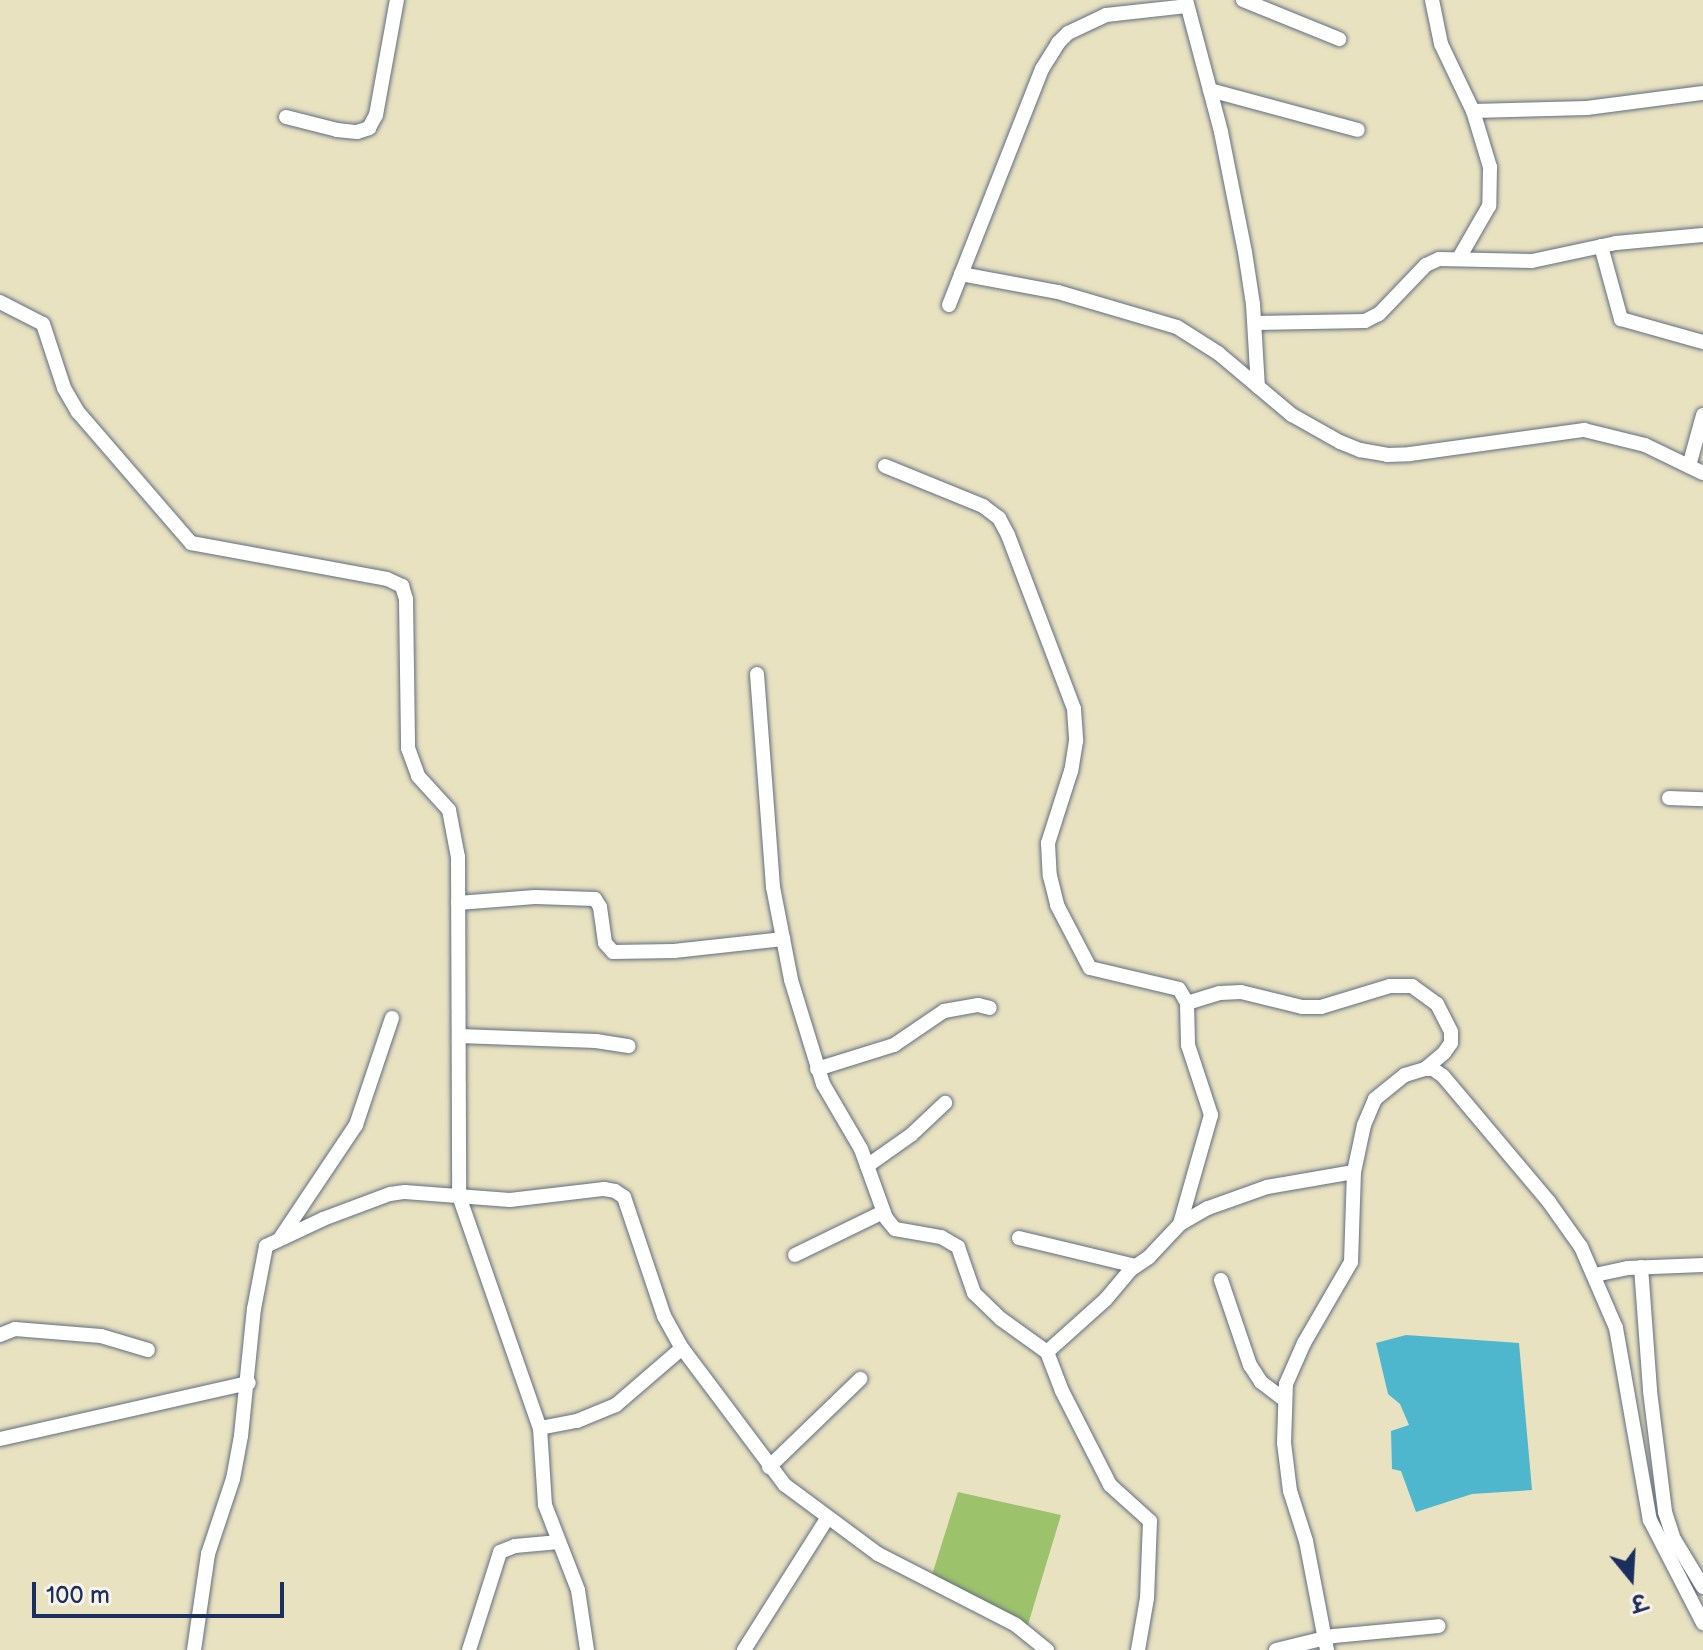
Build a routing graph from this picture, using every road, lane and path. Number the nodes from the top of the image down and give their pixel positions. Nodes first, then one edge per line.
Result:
1 (397, 0) edge
2 (1243, 0) edge
3 (1432, 0) edge
4 (1186, 3) edge
5 (1339, 39) dead end
6 (1210, 90) junction
7 (1703, 93) edge
8 (1473, 111) junction
9 (286, 117) dead end
10 (1358, 130) dead end
11 (1703, 235) edge
12 (1601, 246) junction
13 (1459, 258) junction
14 (961, 274) junction
15 (0, 302) edge
16 (949, 305) dead end
17 (1255, 323) junction
18 (1703, 342) edge
19 (1258, 387) junction
20 (1703, 415) edge
21 (885, 466) dead end
22 (1696, 470) edge
23 (757, 674) dead end
24 (1669, 798) dead end
25 (1703, 799) edge
26 (458, 903) junction
27 (783, 939) junction
28 (1187, 1003) junction
29 (990, 1008) dead end
30 (392, 1018) dead end
31 (459, 1036) junction
32 (629, 1046) dead end
33 (817, 1069) junction
34 (1425, 1069) junction
35 (945, 1103) dead end
36 (867, 1166) junction
37 (1354, 1172) junction
38 (459, 1196) junction
39 (883, 1212) junction
40 (1180, 1224) junction
41 (281, 1238) junction
42 (1019, 1238) dead end
43 (795, 1255) dead end
44 (1703, 1265) edge
45 (1136, 1266) junction
46 (1634, 1268) junction
47 (1598, 1274) junction
48 (1221, 1280) dead end
49 (0, 1335) edge
50 (682, 1348) junction
51 (148, 1350) dead end
52 (1047, 1352) junction
53 (860, 1379) dead end
54 (249, 1383) junction
55 (1285, 1400) junction
56 (540, 1428) junction
57 (0, 1439) edge
58 (769, 1467) junction
59 (828, 1517) junction
60 (559, 1542) junction
61 (1703, 1587) edge
62 (1703, 1623) edge
63 (1439, 1626) dead end
64 (1326, 1644) edge
65 (194, 1650) edge
66 (469, 1650) edge
67 (587, 1650) edge
68 (744, 1650) edge
69 (1047, 1650) edge
70 (1138, 1650) edge
71 (1276, 1650) edge

1 - 9 street
2 - 5 street
3 - 8 street
4 - 6 street
4 - 14 street
6 - 10 street
6 - 17 street
7 - 8 street
8 - 13 street
11 - 12 street
12 - 13 street
12 - 18 street
13 - 17 street
14 - 16 street
14 - 19 street
15 - 26 street
17 - 19 street
19 - 22 street
20 - 22 street
21 - 28 street
23 - 27 street
24 - 25 street
26 - 27 street
26 - 31 street
27 - 33 street
28 - 34 street
28 - 40 street
29 - 33 street
30 - 41 street
31 - 32 street
31 - 38 street
33 - 36 street
34 - 37 street
34 - 47 street
35 - 36 street
36 - 39 street
37 - 40 street
37 - 55 street
38 - 41 street
38 - 50 street
38 - 56 street
39 - 43 street
39 - 52 street
40 - 45 street
41 - 54 street
42 - 45 street
44 - 46 street
45 - 52 street
46 - 47 street
46 - 61 street
47 - 62 street
48 - 55 street
49 - 51 street
50 - 56 street
50 - 58 street
52 - 70 street
53 - 58 street
54 - 57 street
54 - 65 street
55 - 64 street
56 - 60 street
58 - 59 street
59 - 68 street
59 - 69 street
60 - 66 street
60 - 67 street
63 - 64 street
64 - 71 street

